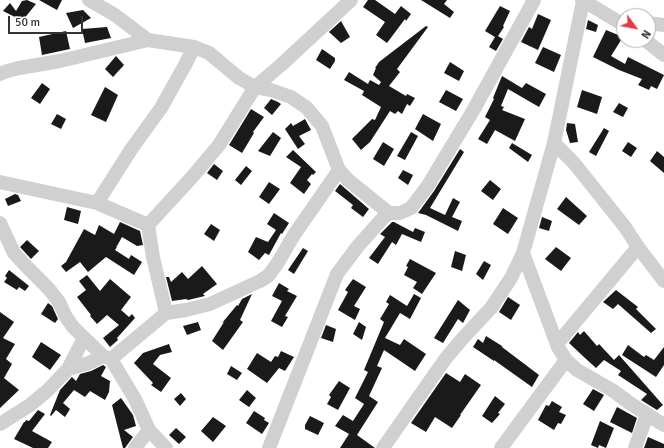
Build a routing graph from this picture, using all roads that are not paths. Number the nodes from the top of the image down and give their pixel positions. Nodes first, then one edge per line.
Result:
1 (89, 0) edge
2 (351, 0) edge
3 (534, 0) edge
4 (582, 0) edge
5 (616, 19) edge
6 (148, 40) junction
7 (194, 47) junction
8 (655, 48) edge
9 (664, 55) edge
10 (1, 69) edge
11 (255, 87) junction
12 (554, 143) junction
13 (339, 170) junction
14 (0, 182) edge
15 (97, 203) junction
16 (389, 213) junction
17 (0, 223) edge
18 (148, 225) junction
19 (638, 247) junction
20 (523, 253) junction
21 (664, 281) edge
22 (166, 313) junction
23 (84, 338) junction
24 (557, 344) junction
25 (107, 357) junction
26 (566, 360) junction
27 (68, 369) junction
28 (647, 415) junction
29 (0, 424) edge
30 (664, 425) edge
31 (149, 430) junction
32 (135, 448) edge
33 (166, 448) edge
34 (269, 448) edge
35 (383, 448) edge
36 (501, 448) edge
37 (635, 448) edge

1 - 6 street
2 - 11 street
3 - 16 street
4 - 5 street
4 - 12 street
6 - 7 street
6 - 10 street
7 - 11 street
7 - 15 street
8 - 9 street
11 - 13 street
11 - 18 street
12 - 19 street
12 - 20 street
13 - 16 street
13 - 22 street
14 - 15 street
15 - 18 street
16 - 34 street
17 - 23 street
18 - 22 street
19 - 21 street
19 - 24 street
20 - 24 street
20 - 35 street
22 - 25 street
23 - 25 street
23 - 27 street
24 - 26 street
25 - 27 street
25 - 31 street
26 - 28 street
26 - 36 street
27 - 29 street
28 - 30 street
28 - 37 street
31 - 32 street
31 - 33 street

